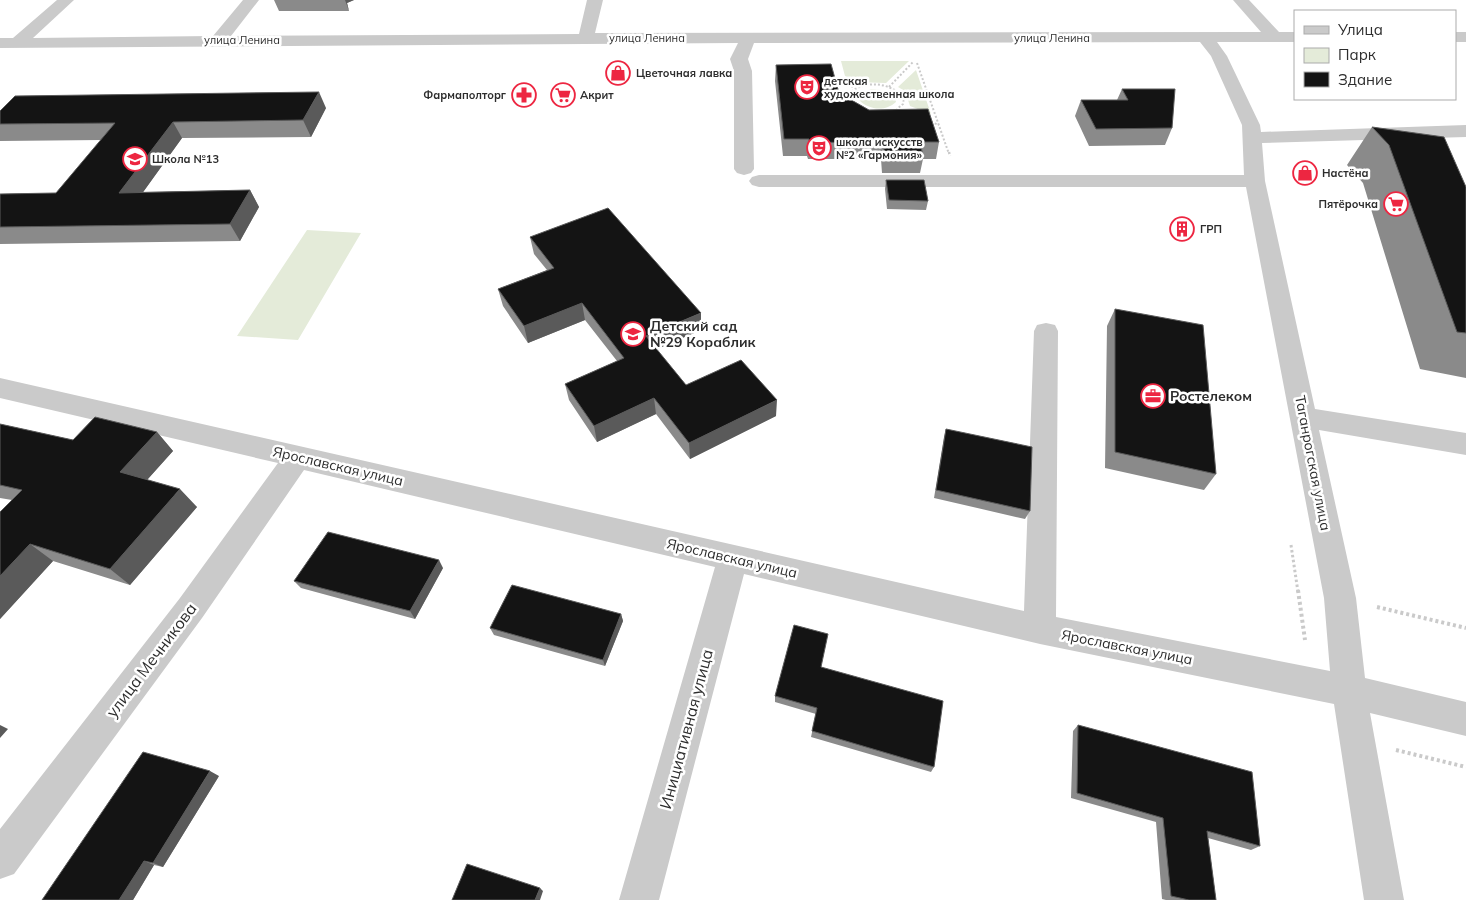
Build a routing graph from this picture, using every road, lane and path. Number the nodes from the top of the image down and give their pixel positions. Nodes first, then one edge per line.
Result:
1 (66, 0) edge
2 (251, 0) edge
3 (595, 0) edge
4 (1241, 0) edge
5 (1205, 37) junction
6 (1274, 37) junction
7 (1294, 37) edge
8 (586, 38) junction
9 (748, 38) junction
10 (219, 40) junction
11 (8, 43) edge
12 (831, 77) edge
13 (889, 87) junction
14 (855, 88) junction
15 (854, 106) edge
16 (897, 109) junction
17 (892, 111) edge
18 (906, 112) edge
19 (931, 122) edge
20 (939, 125) junction
21 (1466, 131) edge
22 (1253, 138) junction
23 (952, 161) dead end
24 (1255, 181) junction
25 (1046, 331) dead end
26 (0, 388) edge
27 (1304, 417) junction
28 (1466, 444) edge
29 (298, 457) junction
30 (733, 559) junction
31 (1340, 598) junction
32 (1466, 628) edge
33 (1040, 629) junction
34 (1349, 691) junction
35 (1466, 719) edge
36 (1358, 740) junction
37 (1466, 767) edge
38 (0, 860) edge
39 (639, 900) edge
40 (1384, 900) edge

1 - 11 street
2 - 10 street
3 - 8 street
4 - 6 street
5 - 6 street, улица Ленина
5 - 9 street, улица Ленина
5 - 22 street, Таганрогская улица
6 - 7 street, улица Ленина
8 - 9 street, улица Ленина
8 - 10 street, улица Ленина
9 - 24 street
10 - 11 street, улица Ленина
12 - 14 path
13 - 14 path
13 - 16 path
13 - 20 path
14 - 15 path
16 - 17 path
16 - 18 path
19 - 20 path
20 - 23 path
21 - 22 street
22 - 24 street, Таганрогская улица
24 - 27 street, Таганрогская улица
25 - 33 street
26 - 29 street, Ярославская улица
27 - 28 street
27 - 31 street, Таганрогская улица
29 - 30 street, Ярославская улица
29 - 38 street, улица Мечникова
30 - 33 street, Ярославская улица
30 - 39 street, Инициативная улица
31 - 32 path
31 - 34 street, Таганрогская улица
33 - 34 street, Ярославская улица
34 - 35 street, Ярославская улица
34 - 36 street, Таганрогская улица
36 - 37 path
36 - 40 street, Таганрогская улица

